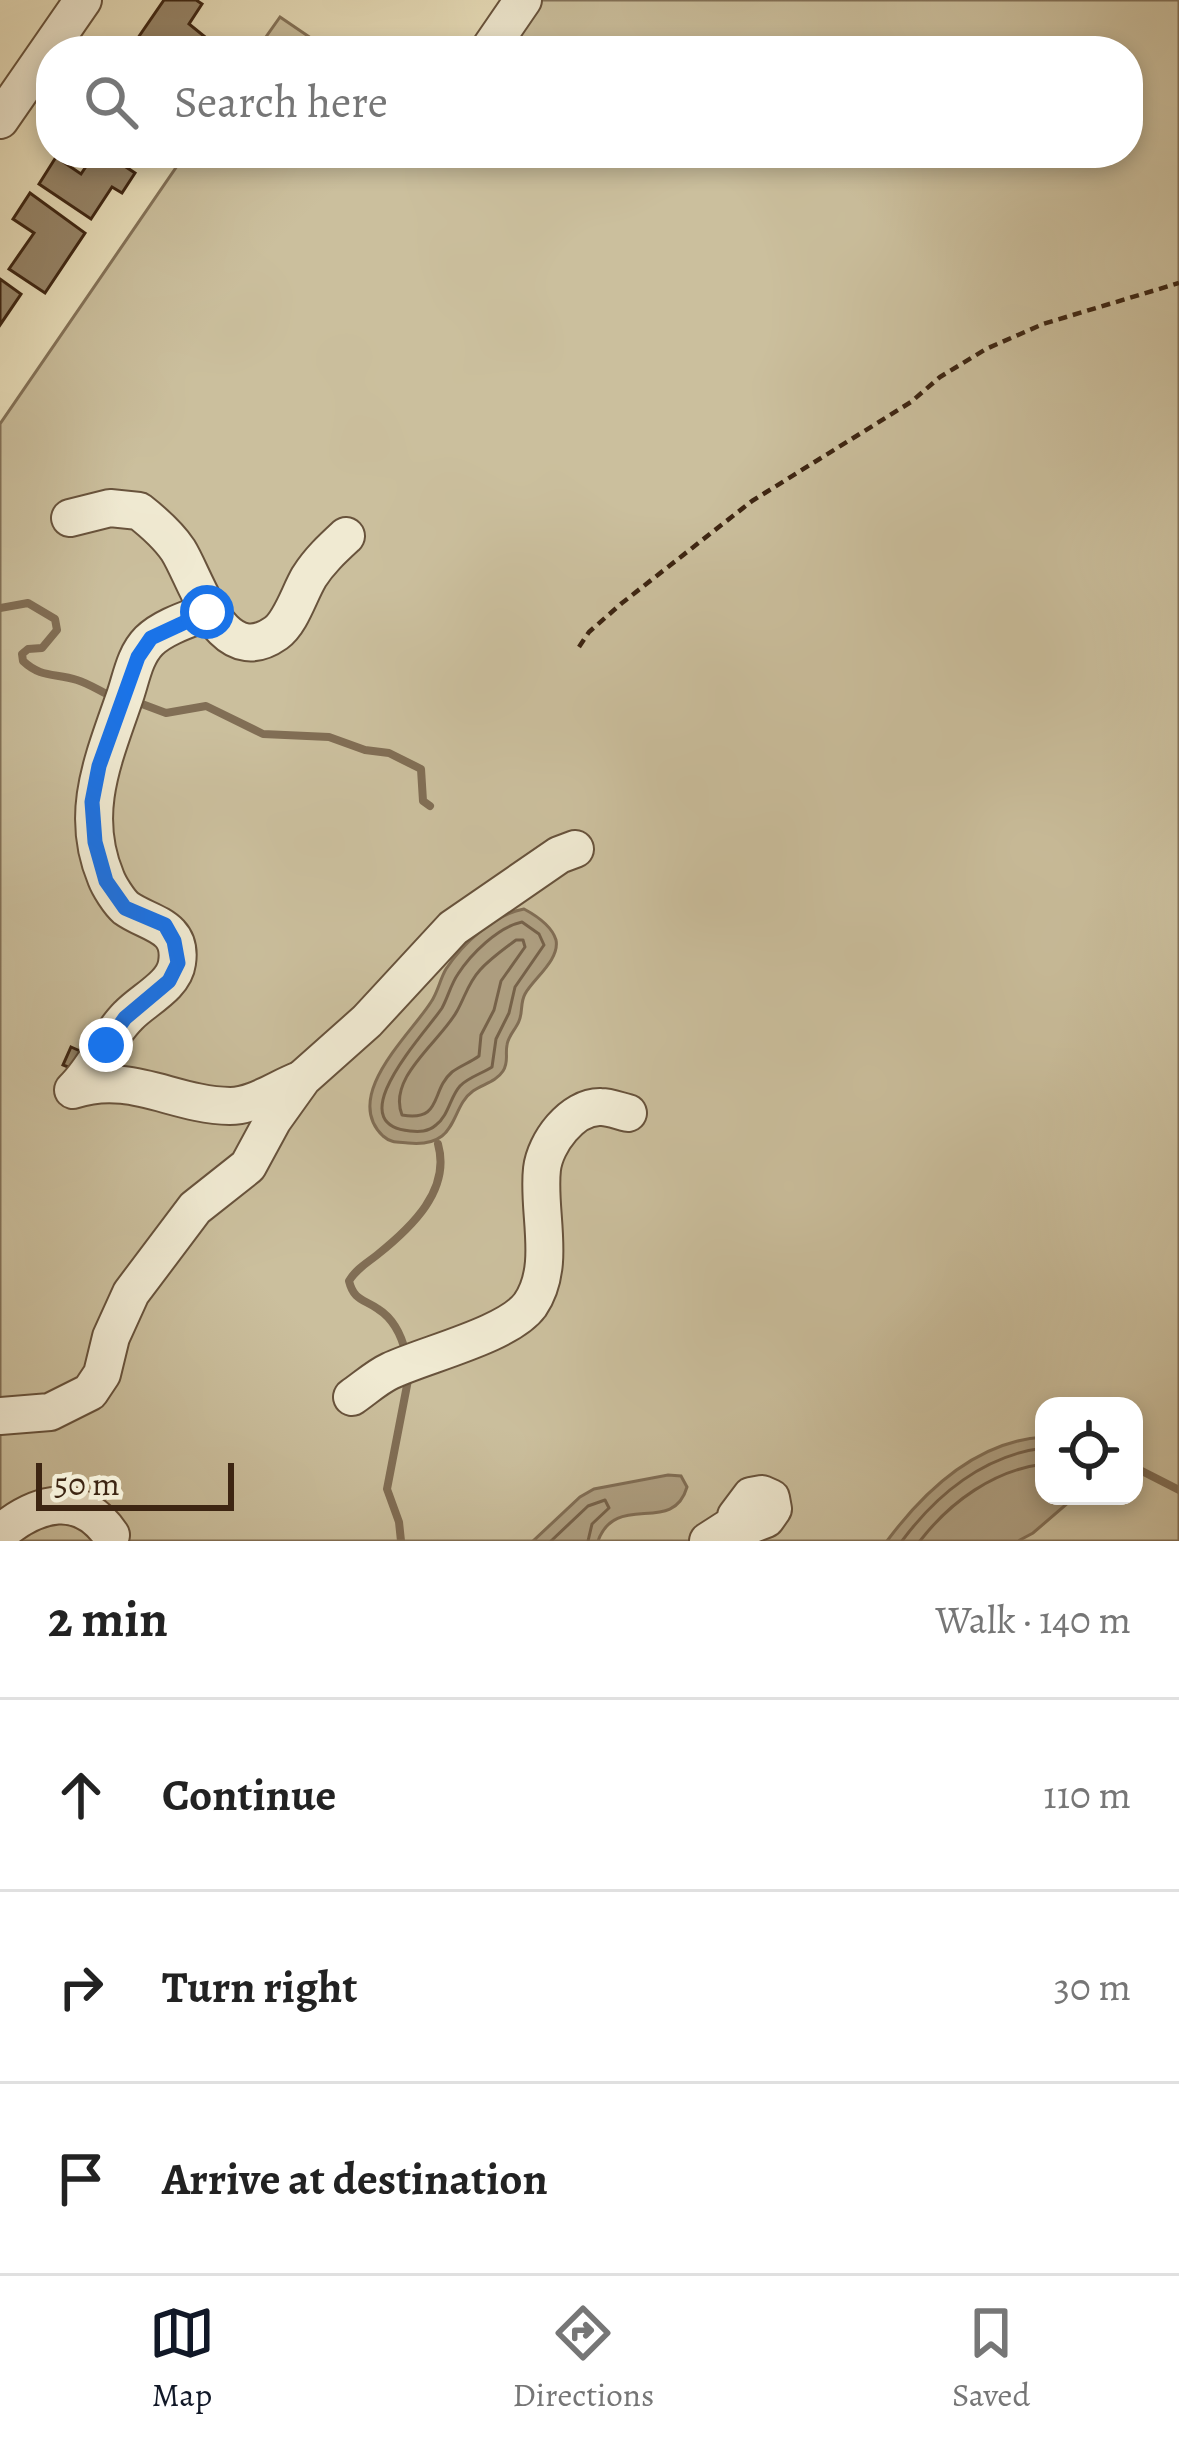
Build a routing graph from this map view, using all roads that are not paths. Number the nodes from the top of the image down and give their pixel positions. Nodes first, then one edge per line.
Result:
1 (83, 0) edge
2 (524, 0) edge
3 (58, 36) edge
4 (499, 36) edge
5 (36, 68) edge
6 (0, 120) edge
7 (70, 518) dead end
8 (346, 536) dead end
9 (207, 612) junction
10 (575, 849) dead end
11 (303, 1078) junction
12 (628, 1113) dead end
13 (352, 1396) dead end
14 (0, 1415) edge
15 (0, 1533) edge
16 (111, 1535) dead end

1 - 3 street
2 - 4 street
5 - 6 street
7 - 9 street
8 - 9 street
9 - 11 street
10 - 11 street
11 - 14 street
12 - 13 street
15 - 16 street

